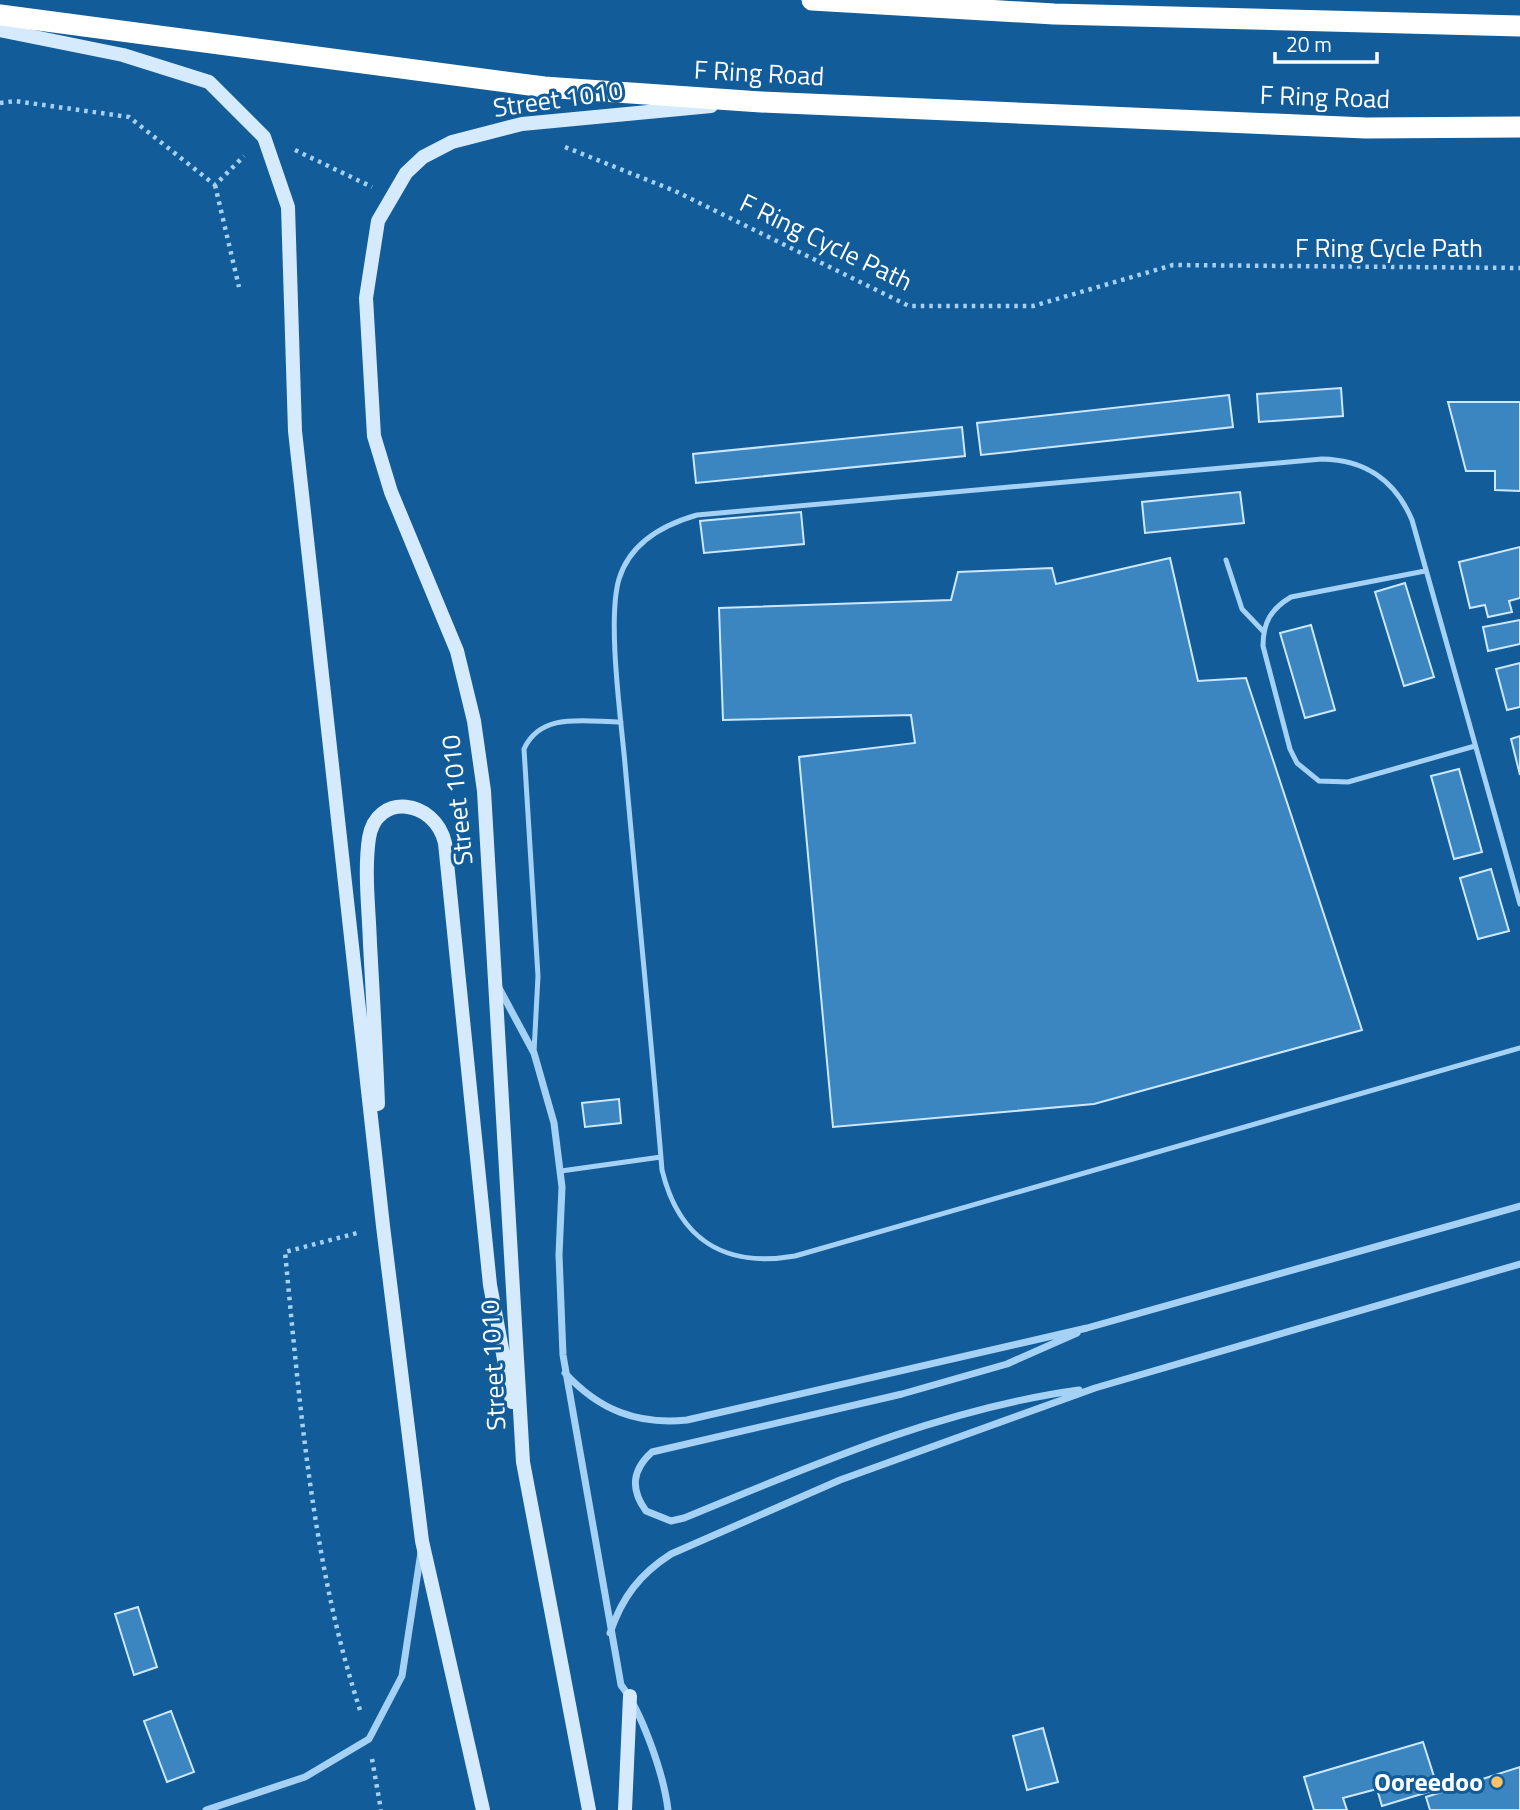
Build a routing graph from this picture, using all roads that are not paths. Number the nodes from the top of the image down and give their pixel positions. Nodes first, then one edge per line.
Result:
1 (812, 0) edge
2 (955, 0) edge
3 (886, 5) junction
4 (0, 15) edge
5 (1520, 26) edge
6 (0, 30) edge
7 (761, 102) junction
8 (1520, 127) edge
9 (1226, 559) dead end
10 (1425, 571) junction
11 (1263, 631) junction
12 (621, 722) junction
13 (1475, 746) junction
14 (1520, 904) edge
15 (495, 981) junction
16 (1520, 1048) edge
17 (534, 1053) junction
18 (661, 1157) junction
19 (561, 1171) junction
20 (1520, 1206) edge
21 (383, 1226) junction
22 (1520, 1264) edge
23 (1087, 1328) junction
24 (565, 1373) junction
25 (1095, 1388) junction
26 (523, 1462) junction
27 (422, 1541) junction
28 (610, 1633) junction
29 (630, 1696) junction
30 (205, 1810) edge
31 (483, 1810) edge
32 (589, 1810) edge
33 (625, 1810) edge
34 (668, 1810) edge

1 - 3 highway
2 - 3 highway
3 - 5 highway
4 - 7 highway, F Ring Road
6 - 21 street
7 - 8 highway, F Ring Road
7 - 15 street, Street 1010
9 - 11 lane
10 - 11 lane
10 - 12 lane
10 - 13 lane
11 - 13 lane
12 - 17 lane
12 - 18 lane
13 - 14 lane
15 - 17 street
15 - 26 street, Street 1010
16 - 18 lane
17 - 19 street
18 - 19 lane
19 - 24 street
20 - 23 street
21 - 26 street
21 - 27 street
22 - 25 street
23 - 24 street
23 - 25 street
24 - 28 street
25 - 28 street
26 - 32 street, Street 1010
27 - 30 street
27 - 31 street
28 - 29 street
29 - 33 street
29 - 34 street

